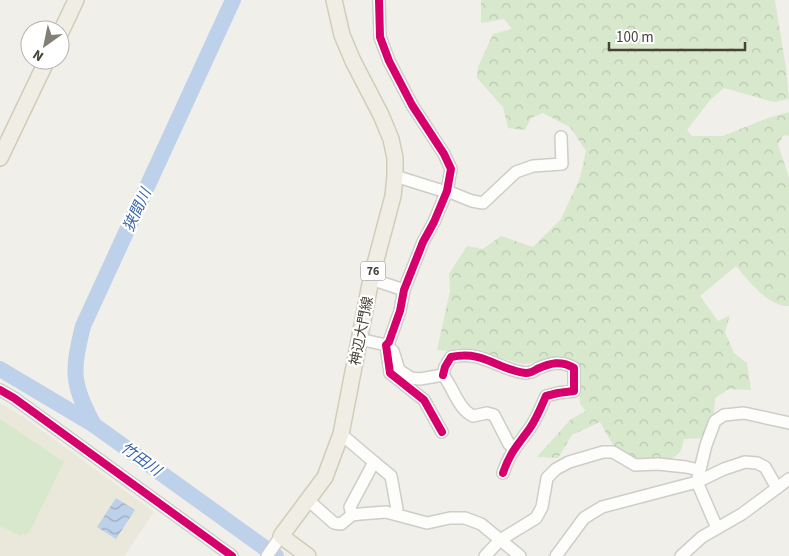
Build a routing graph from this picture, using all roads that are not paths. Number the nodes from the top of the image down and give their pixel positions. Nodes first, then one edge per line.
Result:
1 (76, 0) edge
2 (334, 0) edge
3 (379, 0) edge
4 (67, 20) edge
5 (42, 70) edge
6 (561, 138) dead end
7 (0, 158) edge
8 (395, 176) junction
9 (447, 191) junction
10 (371, 279) junction
11 (404, 290) junction
12 (359, 339) junction
13 (386, 345) junction
14 (444, 375) junction
15 (0, 390) edge
16 (789, 423) edge
17 (442, 432) dead end
18 (341, 434) junction
19 (514, 448) junction
20 (374, 462) junction
21 (700, 470) junction
22 (503, 473) dead end
23 (789, 479) edge
24 (697, 482) junction
25 (777, 488) junction
26 (308, 501) junction
27 (395, 514) junction
28 (352, 516) junction
29 (717, 528) junction
30 (280, 538) junction
31 (500, 540) junction
32 (232, 556) edge
33 (267, 556) edge
34 (308, 556) edge
35 (486, 556) edge
36 (520, 556) edge
37 (556, 556) edge
38 (681, 556) edge

1 - 4 main road
2 - 8 main road, 神辺大門線 / 76
3 - 9 street
5 - 7 main road
6 - 9 street
8 - 9 street
8 - 10 main road, 神辺大門線 / 76
9 - 11 street
10 - 11 street
10 - 12 main road, 神辺大門線 / 76
11 - 13 street
12 - 13 street
12 - 18 main road, 神辺大門線 / 76
13 - 14 street
13 - 17 street
14 - 19 street
14 - 19 street
15 - 32 street
16 - 21 street
18 - 20 street
18 - 26 main road, 神辺大門線 / 76
19 - 22 street
20 - 27 street
20 - 28 street
21 - 24 street
21 - 31 street
23 - 25 street
24 - 25 street
24 - 29 street
24 - 37 street
25 - 29 street
26 - 28 street
26 - 30 main road, 神辺大門線 / 76
27 - 28 street
27 - 31 street
29 - 38 street
30 - 33 street
30 - 34 main road
31 - 35 street
31 - 36 street

